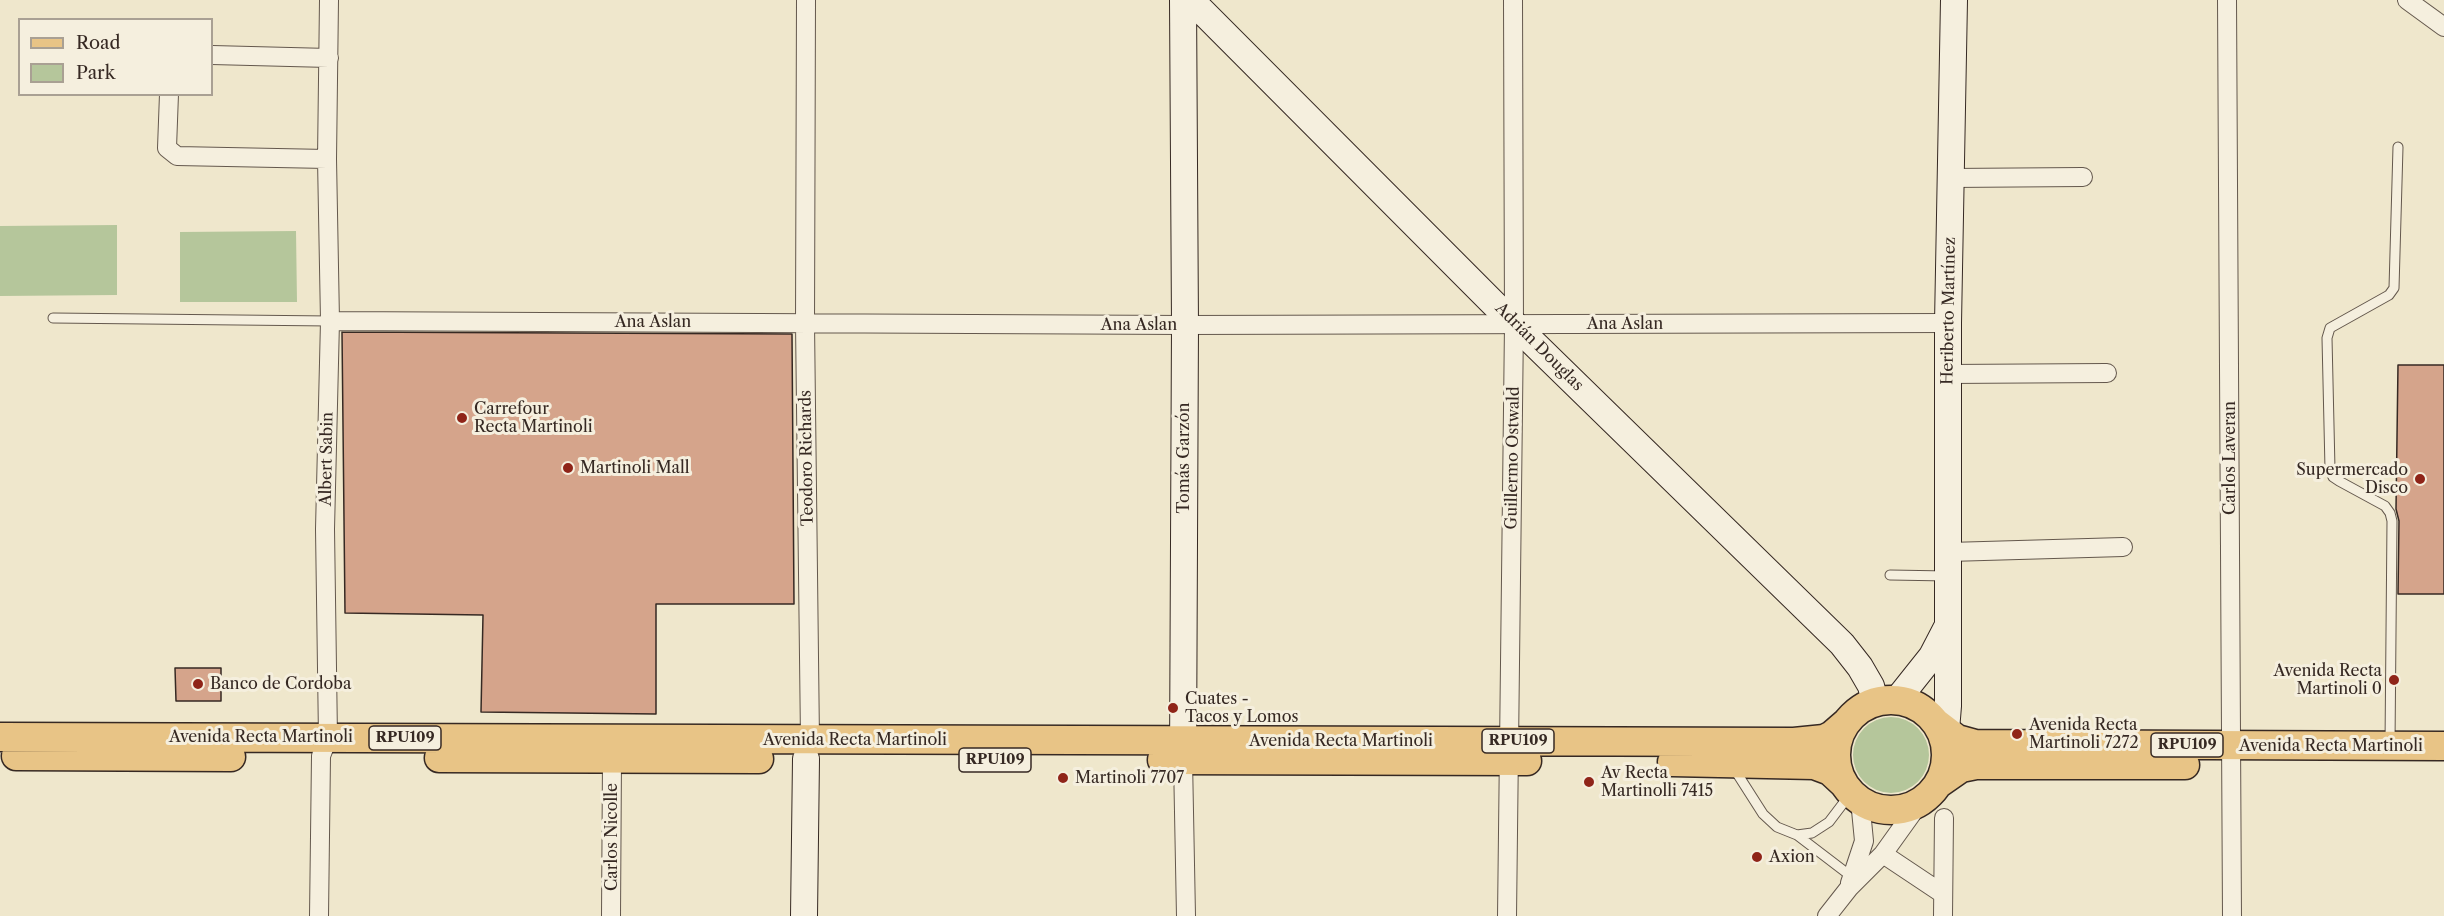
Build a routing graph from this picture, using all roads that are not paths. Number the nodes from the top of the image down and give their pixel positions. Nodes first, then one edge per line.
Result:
1 (329, 0) edge
2 (806, 0) edge
3 (1183, 0) edge
4 (1191, 0) edge
5 (1513, 0) edge
6 (1954, 0) edge
7 (2227, 0) edge
8 (2408, 0) edge
9 (2444, 27) edge
10 (213, 55) edge
11 (329, 58) junction
12 (169, 96) edge
13 (2398, 147) dead end
14 (327, 159) junction
15 (2083, 177) dead end
16 (1950, 178) junction
17 (53, 318) dead end
18 (330, 321) junction
19 (805, 322) junction
20 (1948, 323) junction
21 (1514, 324) junction
22 (1185, 325) junction
23 (2107, 373) dead end
24 (1948, 374) junction
25 (2123, 547) dead end
26 (1949, 564) junction
27 (1890, 575) dead end
28 (1949, 623) junction
29 (1886, 701) junction
30 (1847, 722) junction
31 (1942, 732) junction
32 (0, 736) edge
33 (2390, 746) junction
34 (2444, 746) edge
35 (325, 747) junction
36 (808, 749) junction
37 (1183, 750) junction
38 (1509, 751) junction
39 (2231, 755) junction
40 (0, 756) edge
41 (612, 759) junction
42 (1730, 763) junction
43 (2444, 765) edge
44 (1852, 792) junction
45 (1929, 793) junction
46 (1944, 818) dead end
47 (1797, 835) junction
48 (1883, 854) junction
49 (1850, 883) junction
50 (1943, 894) junction
51 (319, 916) edge
52 (611, 916) edge
53 (804, 916) edge
54 (1186, 916) edge
55 (1507, 916) edge
56 (1827, 916) edge
57 (1943, 916) edge
58 (2232, 916) edge

1 - 11 street, Albert Sabin
2 - 19 street, Teodoro Richards
3 - 22 street, Tomás Garzón
4 - 21 street, Adrián Douglas
5 - 21 street, Guillermo Ostwald
6 - 16 street, Heriberto Martínez
7 - 39 street, Carlos Laveran
8 - 9 street
10 - 11 street
11 - 14 street, Albert Sabin
12 - 14 street
13 - 33 lane
14 - 18 street, Albert Sabin
15 - 16 street
16 - 20 street, Heriberto Martínez
17 - 18 lane
18 - 19 street, Ana Aslan
18 - 35 street, Albert Sabin
19 - 22 street, Ana Aslan
19 - 36 street, Teodoro Richards
20 - 21 street, Ana Aslan
20 - 24 street, Heriberto Martínez
21 - 22 street, Ana Aslan
21 - 29 street, Adrián Douglas
21 - 38 street, Guillermo Ostwald
22 - 37 street, Tomás Garzón
23 - 24 street
24 - 26 street, Heriberto Martínez
25 - 26 street
26 - 27 lane
26 - 28 street, Heriberto Martínez
28 - 29 street, Heriberto Martínez
28 - 31 street, Heriberto Martínez
29 - 30 main road, RPU109
29 - 31 main road, RPU109
30 - 38 main road, Avenida Recta Martinoli / RPU109
30 - 44 main road
31 - 39 main road, Avenida Recta Martinoli / RPU109
31 - 45 main road
32 - 35 main road, Avenida Recta Martinoli / RPU109
33 - 34 main road, Avenida Recta Martinoli / RPU109
33 - 39 main road, Avenida Recta Martinoli / RPU109
35 - 36 main road, Avenida Recta Martinoli / RPU109
35 - 40 main road, Avenida Recta Martinoli / RPU109
35 - 41 main road, Avenida Recta Martinoli / RPU109
35 - 51 street, Albert Sabin
36 - 37 main road, Avenida Recta Martinoli / RPU109
36 - 41 main road, Avenida Recta Martinoli / RPU109
36 - 53 street, Teodoro Richards
37 - 38 main road, Avenida Recta Martinoli / RPU109
37 - 54 street, Tomás Garzón
38 - 42 main road, Avenida Recta Martinoli / RPU109
38 - 55 street, Guillermo Ostwald
39 - 43 main road, Avenida Recta Martinoli / RPU109
39 - 45 main road, Avenida Recta Martinoli / RPU109
39 - 58 street, Carlos Laveran
41 - 52 street, Carlos Nicolle
42 - 44 main road, Avenida Recta Martinoli / RPU109
42 - 47 lane
44 - 45 main road, RPU109
44 - 47 lane
44 - 49 street
45 - 48 street
46 - 50 street
47 - 49 lane
48 - 49 street
48 - 50 street
49 - 56 street
50 - 57 street

